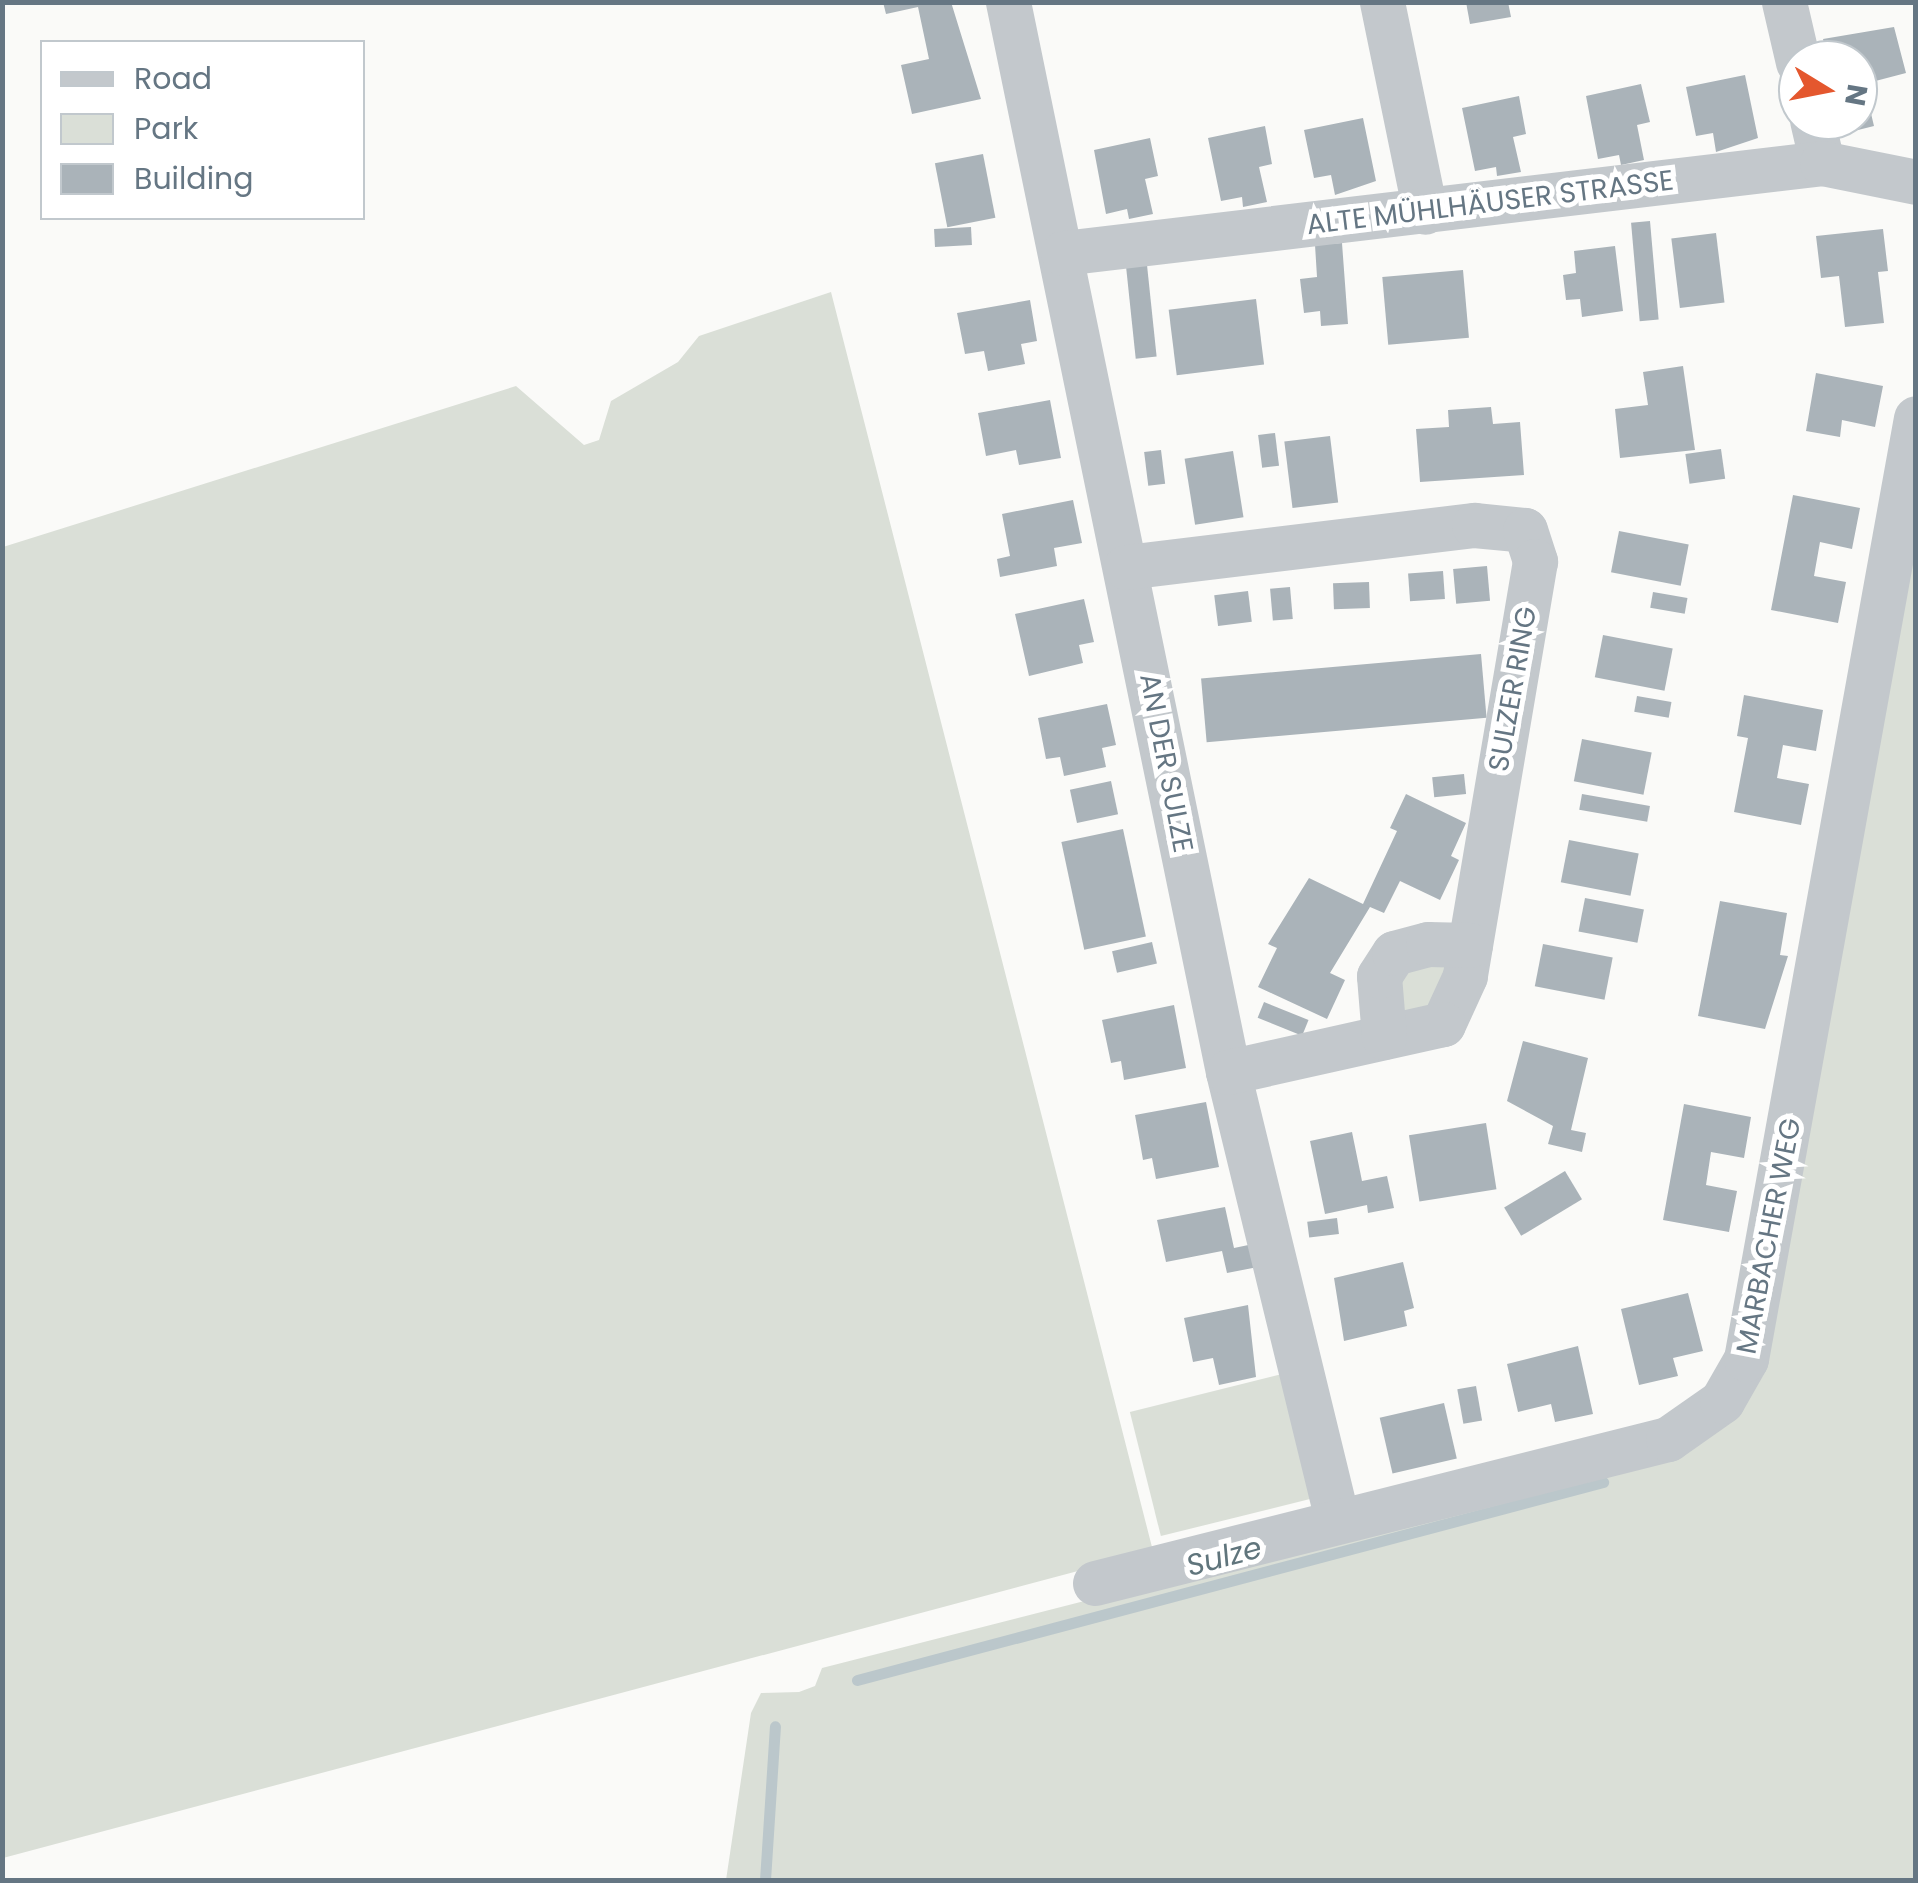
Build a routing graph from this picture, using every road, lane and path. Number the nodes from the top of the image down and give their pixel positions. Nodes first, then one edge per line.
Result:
1 (1008, 2) edge
2 (1382, 2) edge
3 (1784, 2) edge
4 (1793, 40) edge
5 (1817, 141) edge
6 (1916, 182) edge
7 (1426, 212) junction
8 (1063, 252) junction
9 (1916, 418) edge
10 (1126, 567) junction
11 (1470, 945) junction
12 (1384, 1038) junction
13 (1228, 1072) junction
14 (1337, 1520) junction
15 (1096, 1583) dead end

1 - 8 street, AN DER SULZE
2 - 7 street
3 - 4 street
5 - 6 street, ALTE MÜHLHÄUSER STRASSE
5 - 7 street, ALTE MÜHLHÄUSER STRASSE
7 - 8 street, ALTE MÜHLHÄUSER STRASSE
8 - 10 street, AN DER SULZE
9 - 14 street, MARBACHER WEG
10 - 11 street, SULZER RING
10 - 13 street, AN DER SULZE
11 - 12 street, SULZER RING
11 - 12 street
12 - 13 street, SULZER RING
13 - 14 street, AN DER SULZE
14 - 15 street, MARBACHER WEG

